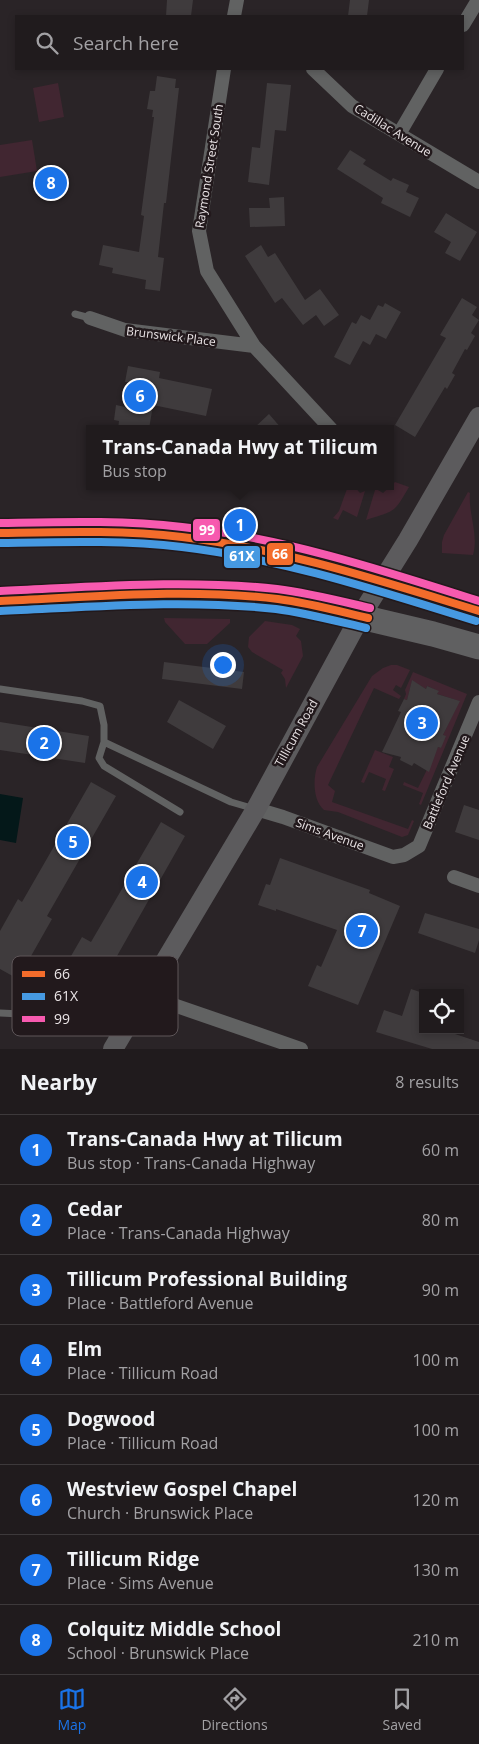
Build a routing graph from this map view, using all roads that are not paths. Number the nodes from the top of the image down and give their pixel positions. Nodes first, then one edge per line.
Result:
1 (478, 0) edge
2 (464, 23) edge
3 (224, 70) edge
4 (314, 70) edge
5 (436, 70) edge
6 (399, 134) junction
7 (479, 182) edge
8 (75, 314) dead end
9 (90, 318) joint
10 (254, 346) junction
11 (479, 417) edge
12 (327, 425) edge
13 (0, 533) edge
14 (382, 581) junction
15 (3, 601) edge
16 (479, 611) edge
17 (360, 617) junction
18 (479, 648) edge
19 (0, 689) edge
20 (479, 702) edge
21 (104, 742) junction
22 (256, 809) junction
23 (180, 812) dead end
24 (404, 855) joint
25 (454, 877) dead end
26 (479, 886) edge
27 (168, 956) edge
28 (178, 1006) edge
29 (301, 1049) edge

1 - 2 street
3 - 10 street, Raymond Street South
4 - 6 street, Cadillac Avenue
5 - 6 street
6 - 7 street, Cadillac Avenue
8 - 9 lane
9 - 10 street, Brunswick Place
10 - 12 street, Raymond Street South
11 - 14 main road, Tillicum Road
13 - 14 highway
14 - 16 highway
14 - 17 main road, Tillicum Road
15 - 17 highway
17 - 18 highway
17 - 22 main road, Tillicum Road
19 - 21 lane
20 - 24 street, Battleford Avenue
21 - 22 lane
21 - 23 lane
22 - 24 street, Sims Avenue
22 - 27 main road, Tillicum Road
25 - 26 street
28 - 29 street

